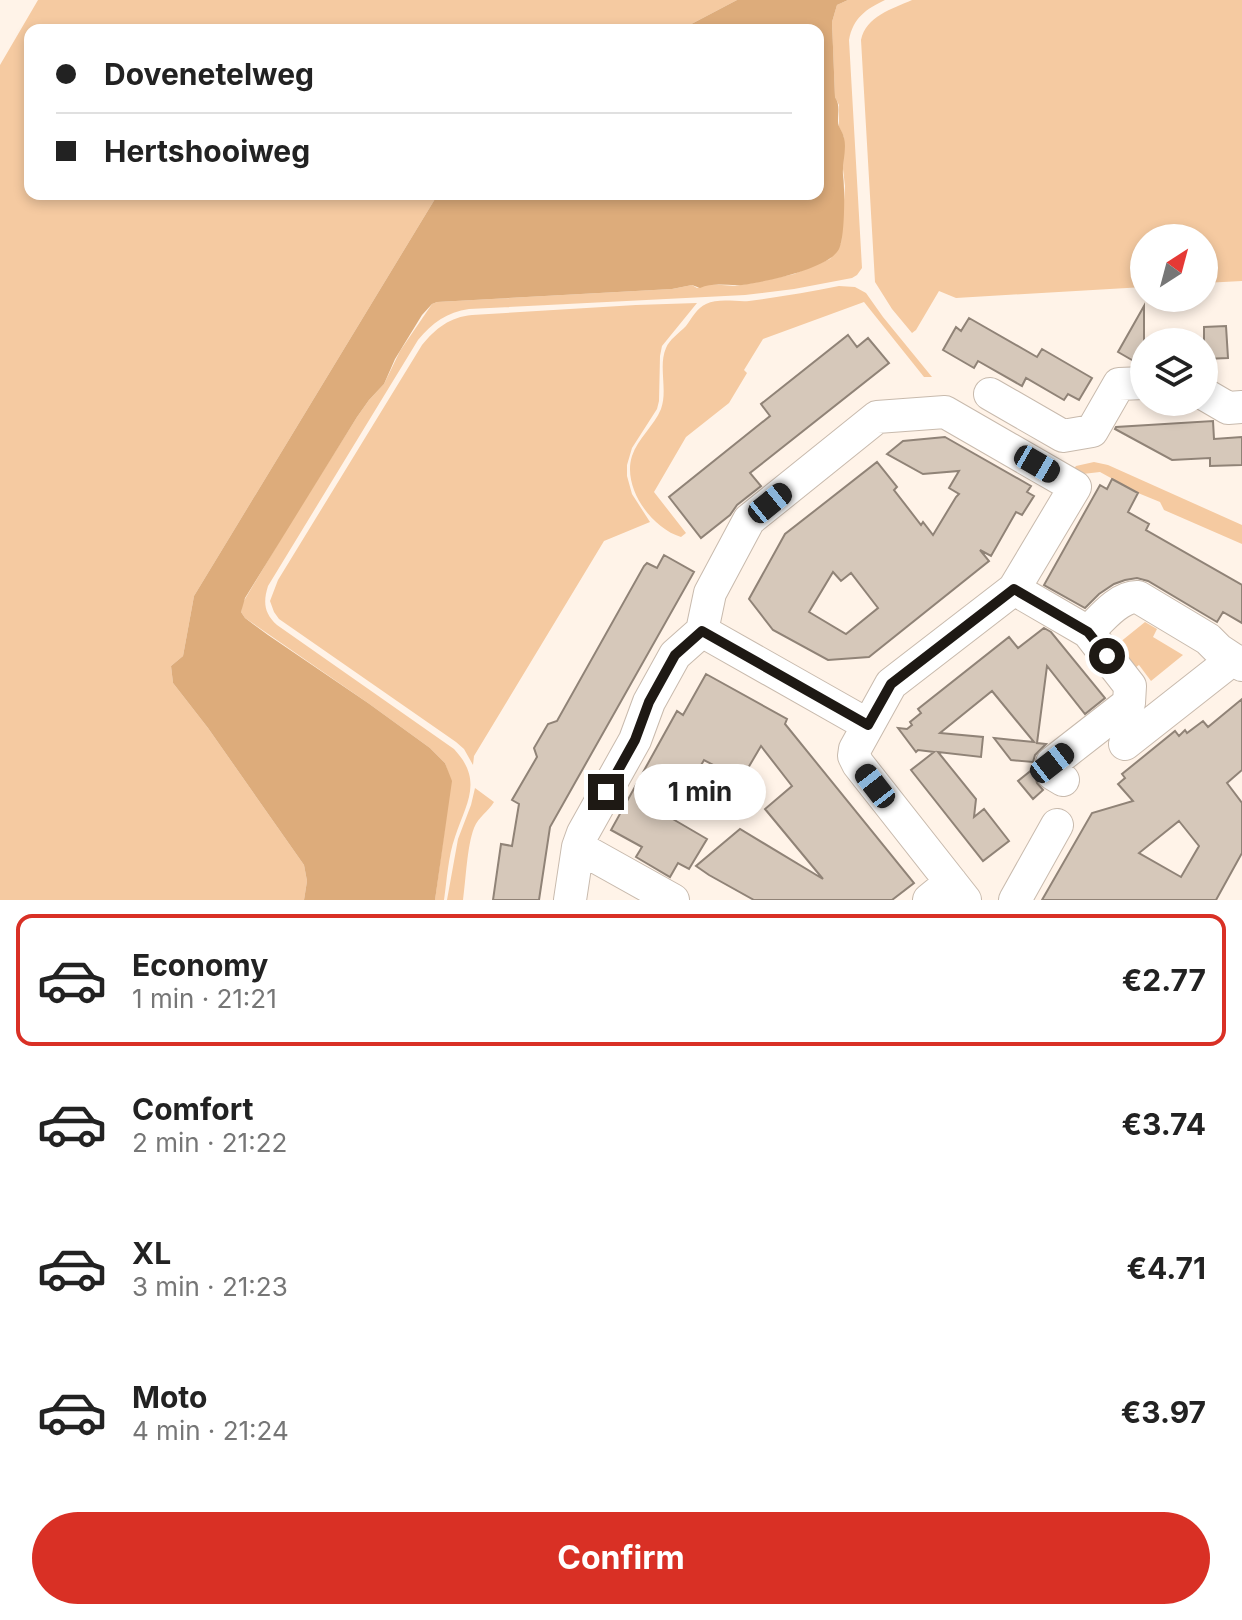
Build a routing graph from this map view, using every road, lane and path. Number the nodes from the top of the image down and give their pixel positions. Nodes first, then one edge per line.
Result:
1 (1130, 384) edge
2 (990, 394) dead end
3 (1218, 402) edge
4 (1242, 407) edge
5 (1014, 589) junction
6 (702, 631) junction
7 (1088, 632) junction
8 (1237, 662) edge
9 (868, 725) junction
10 (1125, 744) dead end
11 (1063, 780) dead end
12 (1057, 825) dead end
13 (578, 847) junction
14 (948, 894) edge
15 (570, 900) edge
16 (673, 900) edge
17 (1015, 900) edge

1 - 2 street
3 - 4 street
5 - 6 street
5 - 7 street
5 - 9 street
6 - 9 street
6 - 13 street
7 - 8 street
7 - 11 street
8 - 10 street
9 - 14 street
12 - 17 street
13 - 15 street
13 - 16 street

